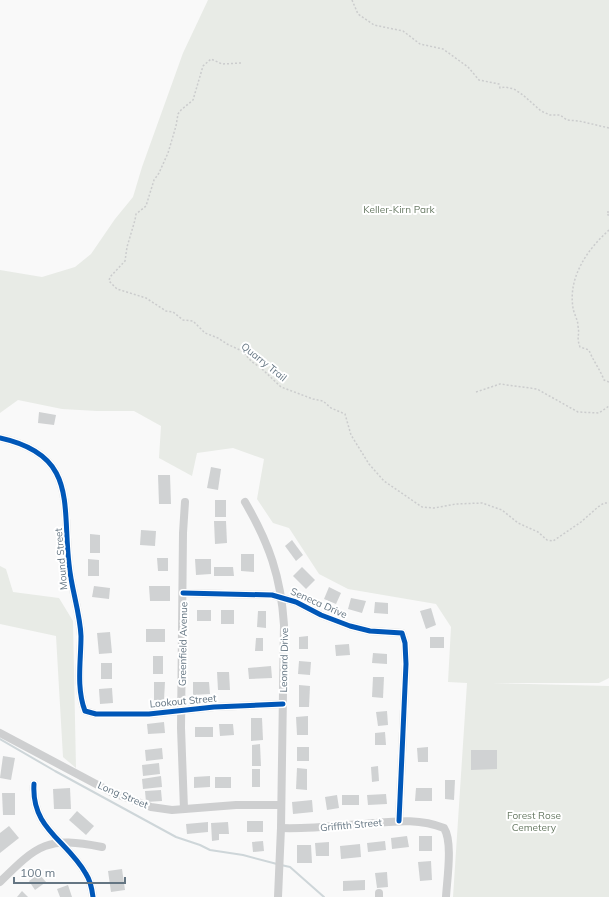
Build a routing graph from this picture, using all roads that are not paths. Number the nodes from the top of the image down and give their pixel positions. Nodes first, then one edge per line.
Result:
1 (0, 438) edge
2 (185, 502) dead end
3 (245, 502) dead end
4 (183, 593) junction
5 (282, 597) junction
6 (283, 704) junction
7 (182, 710) junction
8 (84, 711) joint
9 (0, 733) edge
10 (34, 784) dead end
11 (281, 805) junction
12 (184, 809) junction
13 (399, 821) junction
14 (281, 828) junction
15 (60, 842) junction
16 (102, 847) dead end
17 (0, 882) edge
18 (93, 897) edge
19 (278, 897) edge
20 (446, 897) edge

1 - 8 street, Mound Street
2 - 4 street, Greenfield Avenue
3 - 5 street, Leonard Drive
4 - 5 street, Seneca Drive
4 - 7 street, Greenfield Avenue
5 - 6 street, Leonard Drive
5 - 13 street, Seneca Drive
6 - 7 street, Lookout Street
6 - 11 street, Leonard Drive
7 - 8 street, Lookout Street
7 - 12 street, Greenfield Avenue
9 - 12 street, Long Street
10 - 15 street
11 - 12 street, Long Street
11 - 14 street, Leonard Drive
13 - 14 street, Griffith Street
13 - 20 street, Griffith Street
14 - 19 street, Leonard Drive
15 - 16 street
15 - 17 street
15 - 18 street

